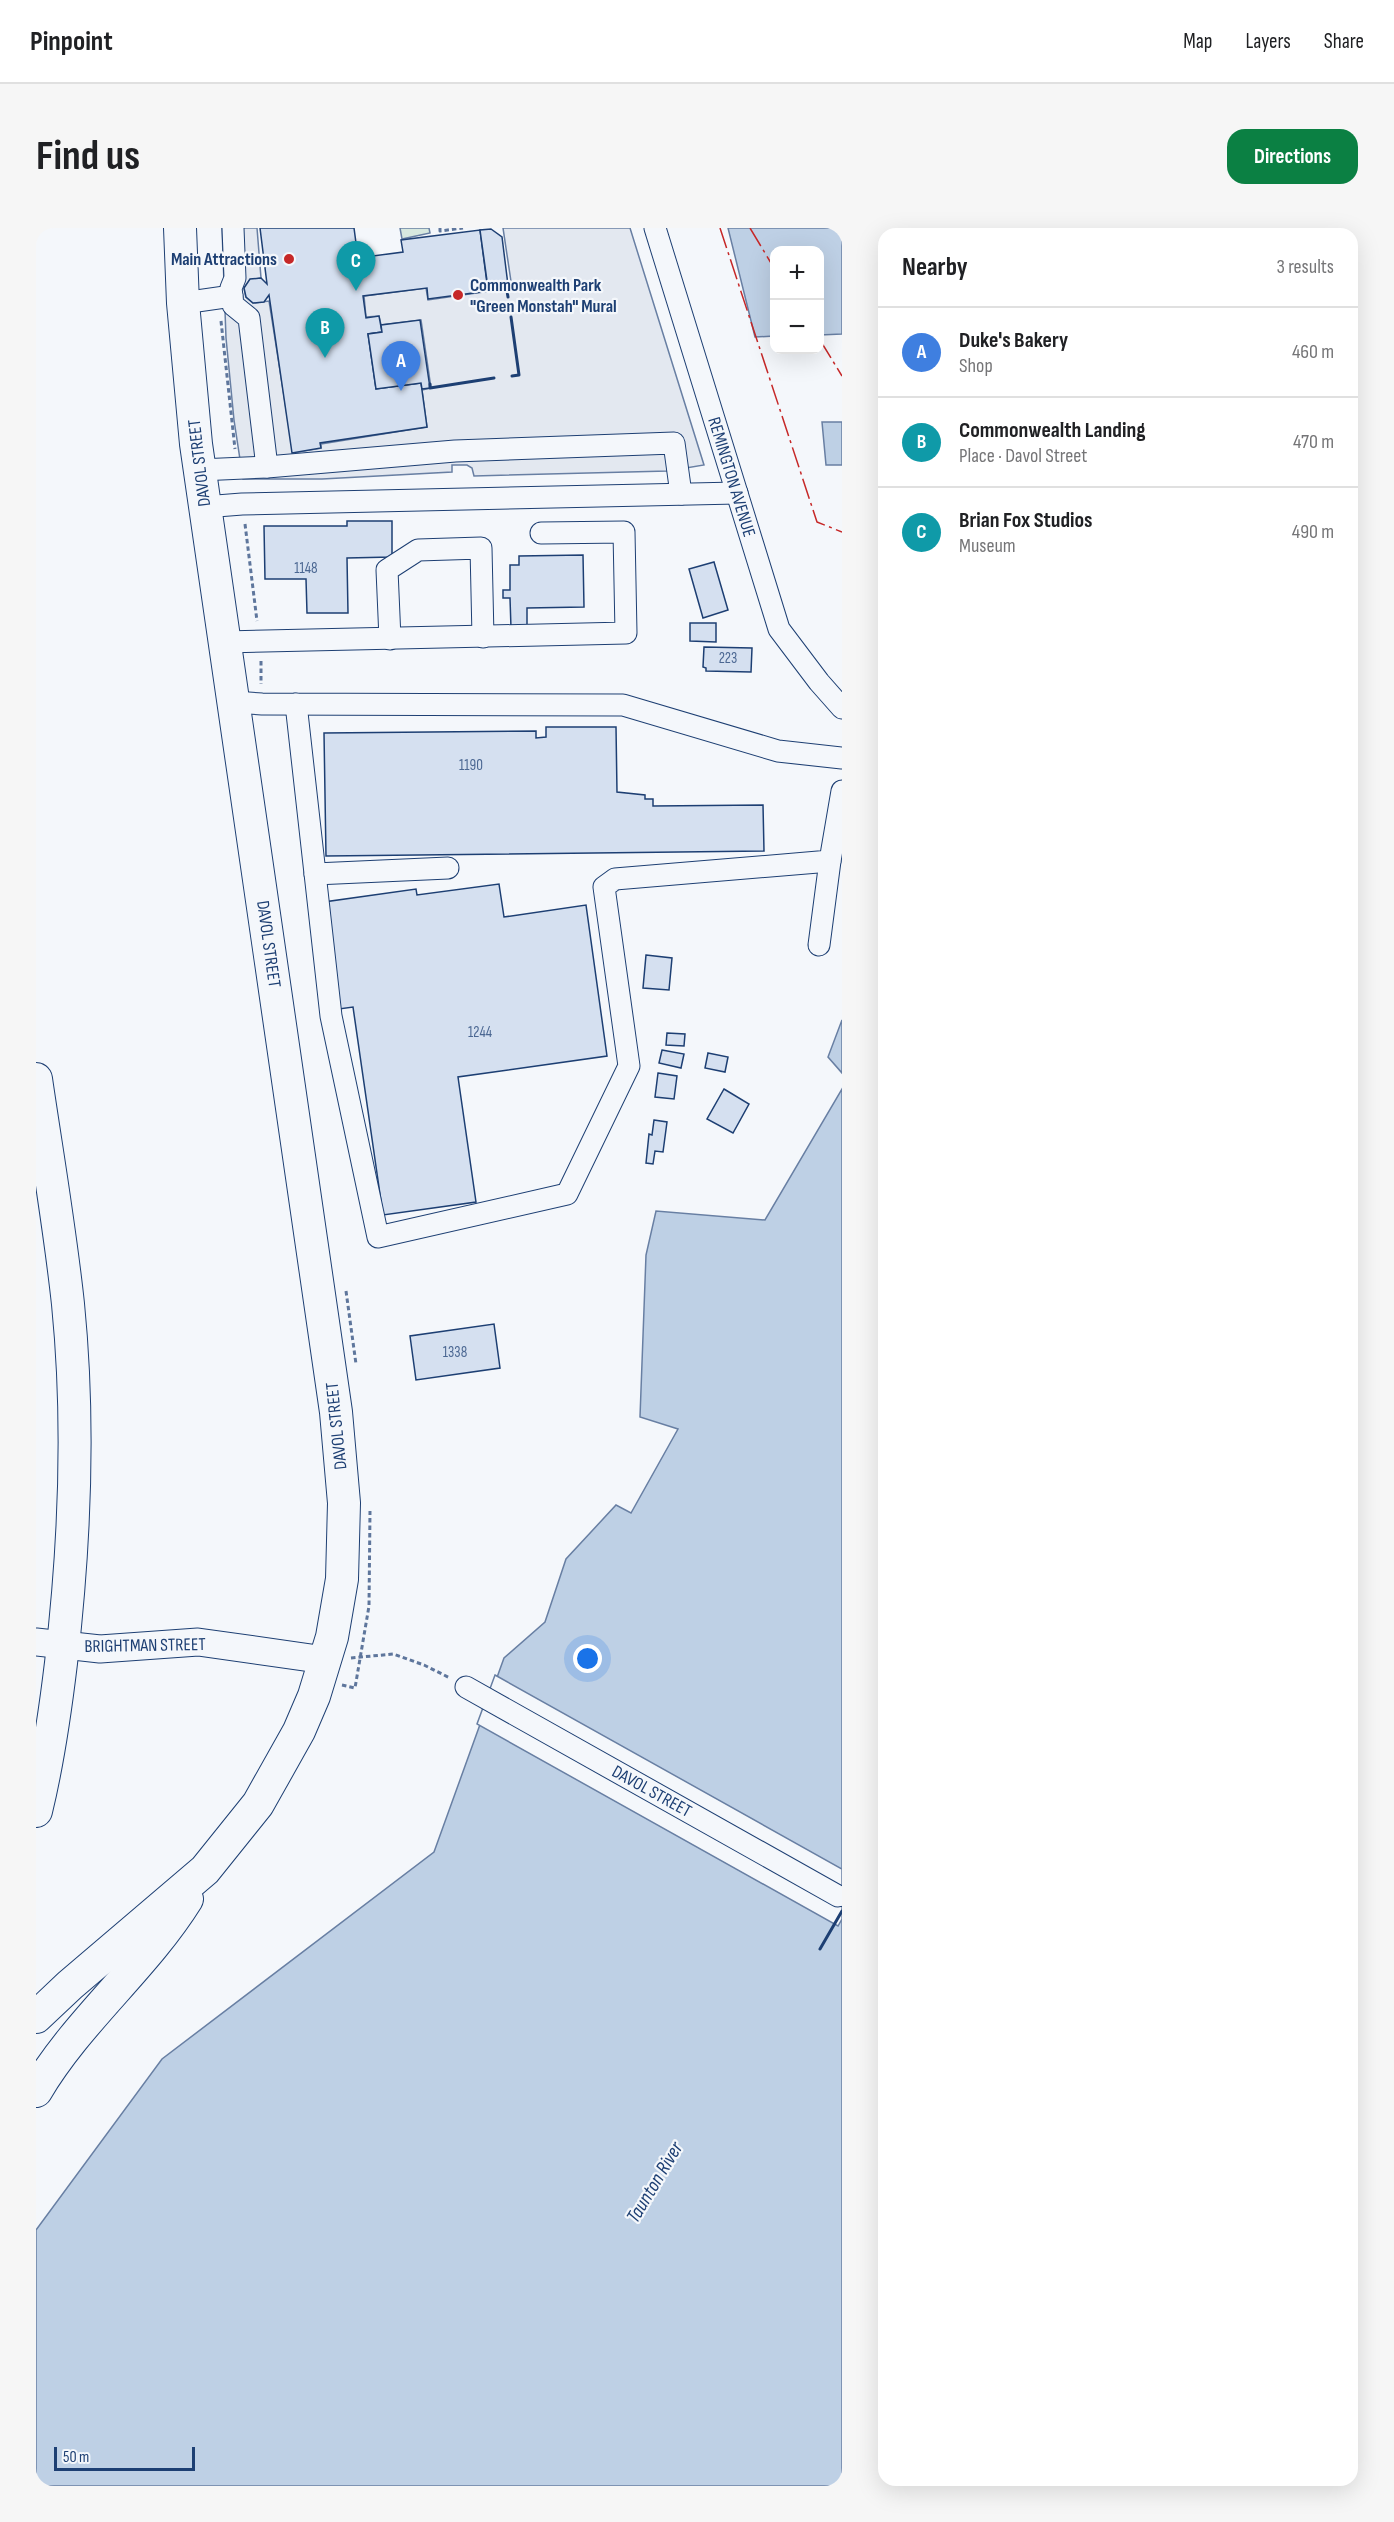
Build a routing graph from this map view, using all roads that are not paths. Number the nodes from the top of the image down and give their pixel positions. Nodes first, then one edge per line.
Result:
1 (180, 228) edge
2 (233, 228) edge
3 (655, 228) edge
4 (226, 297) junction
5 (183, 303) junction
6 (267, 467) junction
7 (199, 470) junction
8 (737, 493) junction
9 (681, 494) junction
10 (204, 507) junction
11 (541, 533) dead end
12 (483, 637) junction
13 (390, 639) junction
14 (224, 642) junction
15 (234, 702) junction
16 (296, 704) junction
17 (842, 708) edge
18 (842, 758) edge
19 (842, 791) edge
20 (830, 861) junction
21 (448, 868) dead end
22 (315, 874) junction
23 (819, 945) dead end
24 (36, 1079) edge
25 (50, 1644) edge
26 (325, 1659) junction
27 (466, 1687) road end
28 (36, 1811) edge
29 (205, 1870) junction
30 (838, 1896) dead end
31 (36, 2018) edge
32 (36, 2091) edge

1 - 5 highway, DAVOL STREET
2 - 4 street
3 - 8 street, REMINGTON AVENUE
4 - 5 street
4 - 6 street
5 - 7 highway, DAVOL STREET
6 - 7 street
6 - 9 street
7 - 10 highway, DAVOL STREET
8 - 9 street
8 - 17 street, REMINGTON AVENUE
9 - 10 street
10 - 14 highway, DAVOL STREET
11 - 12 street
12 - 13 street
12 - 13 street
13 - 14 street
14 - 15 highway, DAVOL STREET
15 - 16 street
15 - 26 highway, DAVOL STREET
16 - 18 street
16 - 22 street
19 - 20 street
20 - 22 street
20 - 23 street
21 - 22 street
24 - 25 highway
25 - 26 main road, BRIGHTMAN STREET
25 - 28 highway
26 - 29 highway, DAVOL STREET
27 - 30 street, DAVOL STREET
29 - 31 highway
29 - 32 highway

